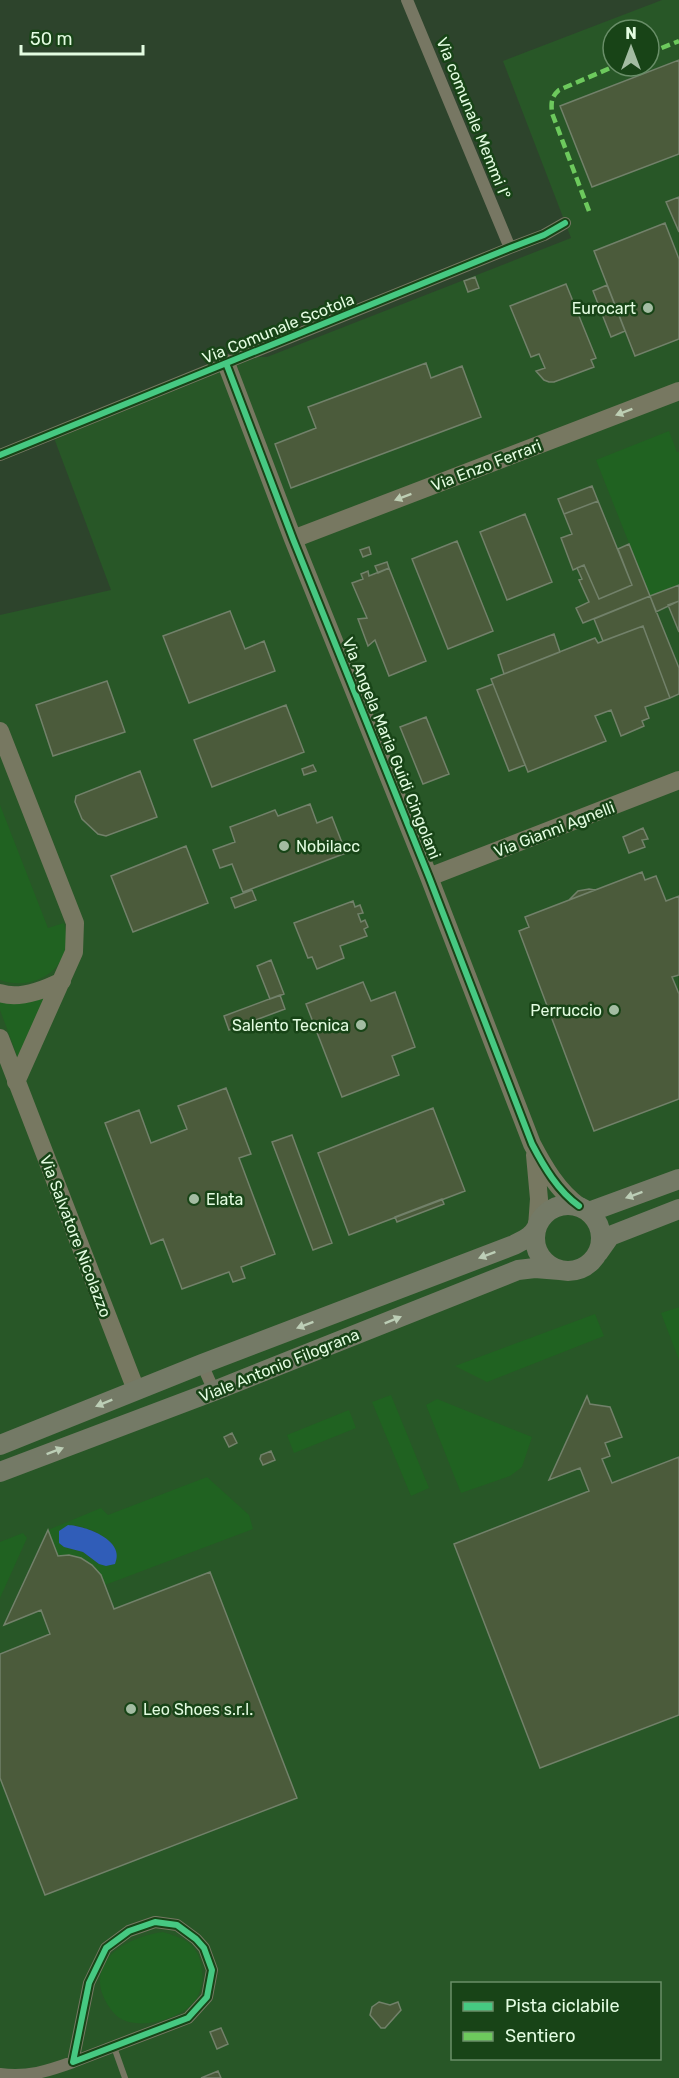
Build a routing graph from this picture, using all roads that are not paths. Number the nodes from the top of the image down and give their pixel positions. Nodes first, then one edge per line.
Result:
1 (407, 0) edge
2 (565, 223) dead end
3 (510, 248) junction
4 (226, 363) junction
5 (679, 391) edge
6 (0, 455) edge
7 (293, 539) junction
8 (0, 730) edge
9 (679, 780) edge
10 (429, 877) junction
11 (62, 981) junction
12 (0, 993) edge
13 (0, 1038) edge
14 (16, 1082) junction
15 (532, 1144) junction
16 (679, 1179) edge
17 (584, 1209) junction
18 (677, 1210) edge
19 (537, 1227) junction
20 (596, 1255) junction
21 (560, 1270) junction
22 (202, 1364) junction
23 (136, 1390) junction
24 (213, 1391) junction
25 (0, 1445) edge
26 (0, 1472) edge
27 (114, 2047) junction
28 (73, 2062) junction
29 (0, 2074) edge
30 (125, 2078) edge

1 - 3 street, Via comunale Memmi I°
2 - 3 street, Via Comunale Scotola
3 - 4 street, Via Comunale Scotola
4 - 6 street, Via Comunale Scotola
4 - 7 street, Via Angela Maria Guidi Cingolani
5 -> 7 street, Via Enzo Ferrari
7 - 10 street, Via Angela Maria Guidi Cingolani
8 - 11 street
9 - 10 street, Via Gianni Agnelli
10 - 15 street, Via Angela Maria Guidi Cingolani
11 - 12 street
11 - 14 street
13 - 14 street, Via Salvatore Nicolazzo
14 - 23 street, Via Salvatore Nicolazzo
15 - 17 street
15 - 19 street
16 -> 17 main road
17 - 19 main road
17 - 20 main road
18 - 20 main road
19 - 21 main road
19 -> 22 main road, Viale Antonio Filograna
20 - 21 main road
24 -> 21 main road, Viale Antonio Filograna
22 - 23 main road, Viale Antonio Filograna
22 - 24 street
23 -> 25 main road, Viale Antonio Filograna
26 -> 24 main road, Viale Antonio Filograna
27 - 28 street
27 - 28 street
27 - 30 lane
28 - 29 street

